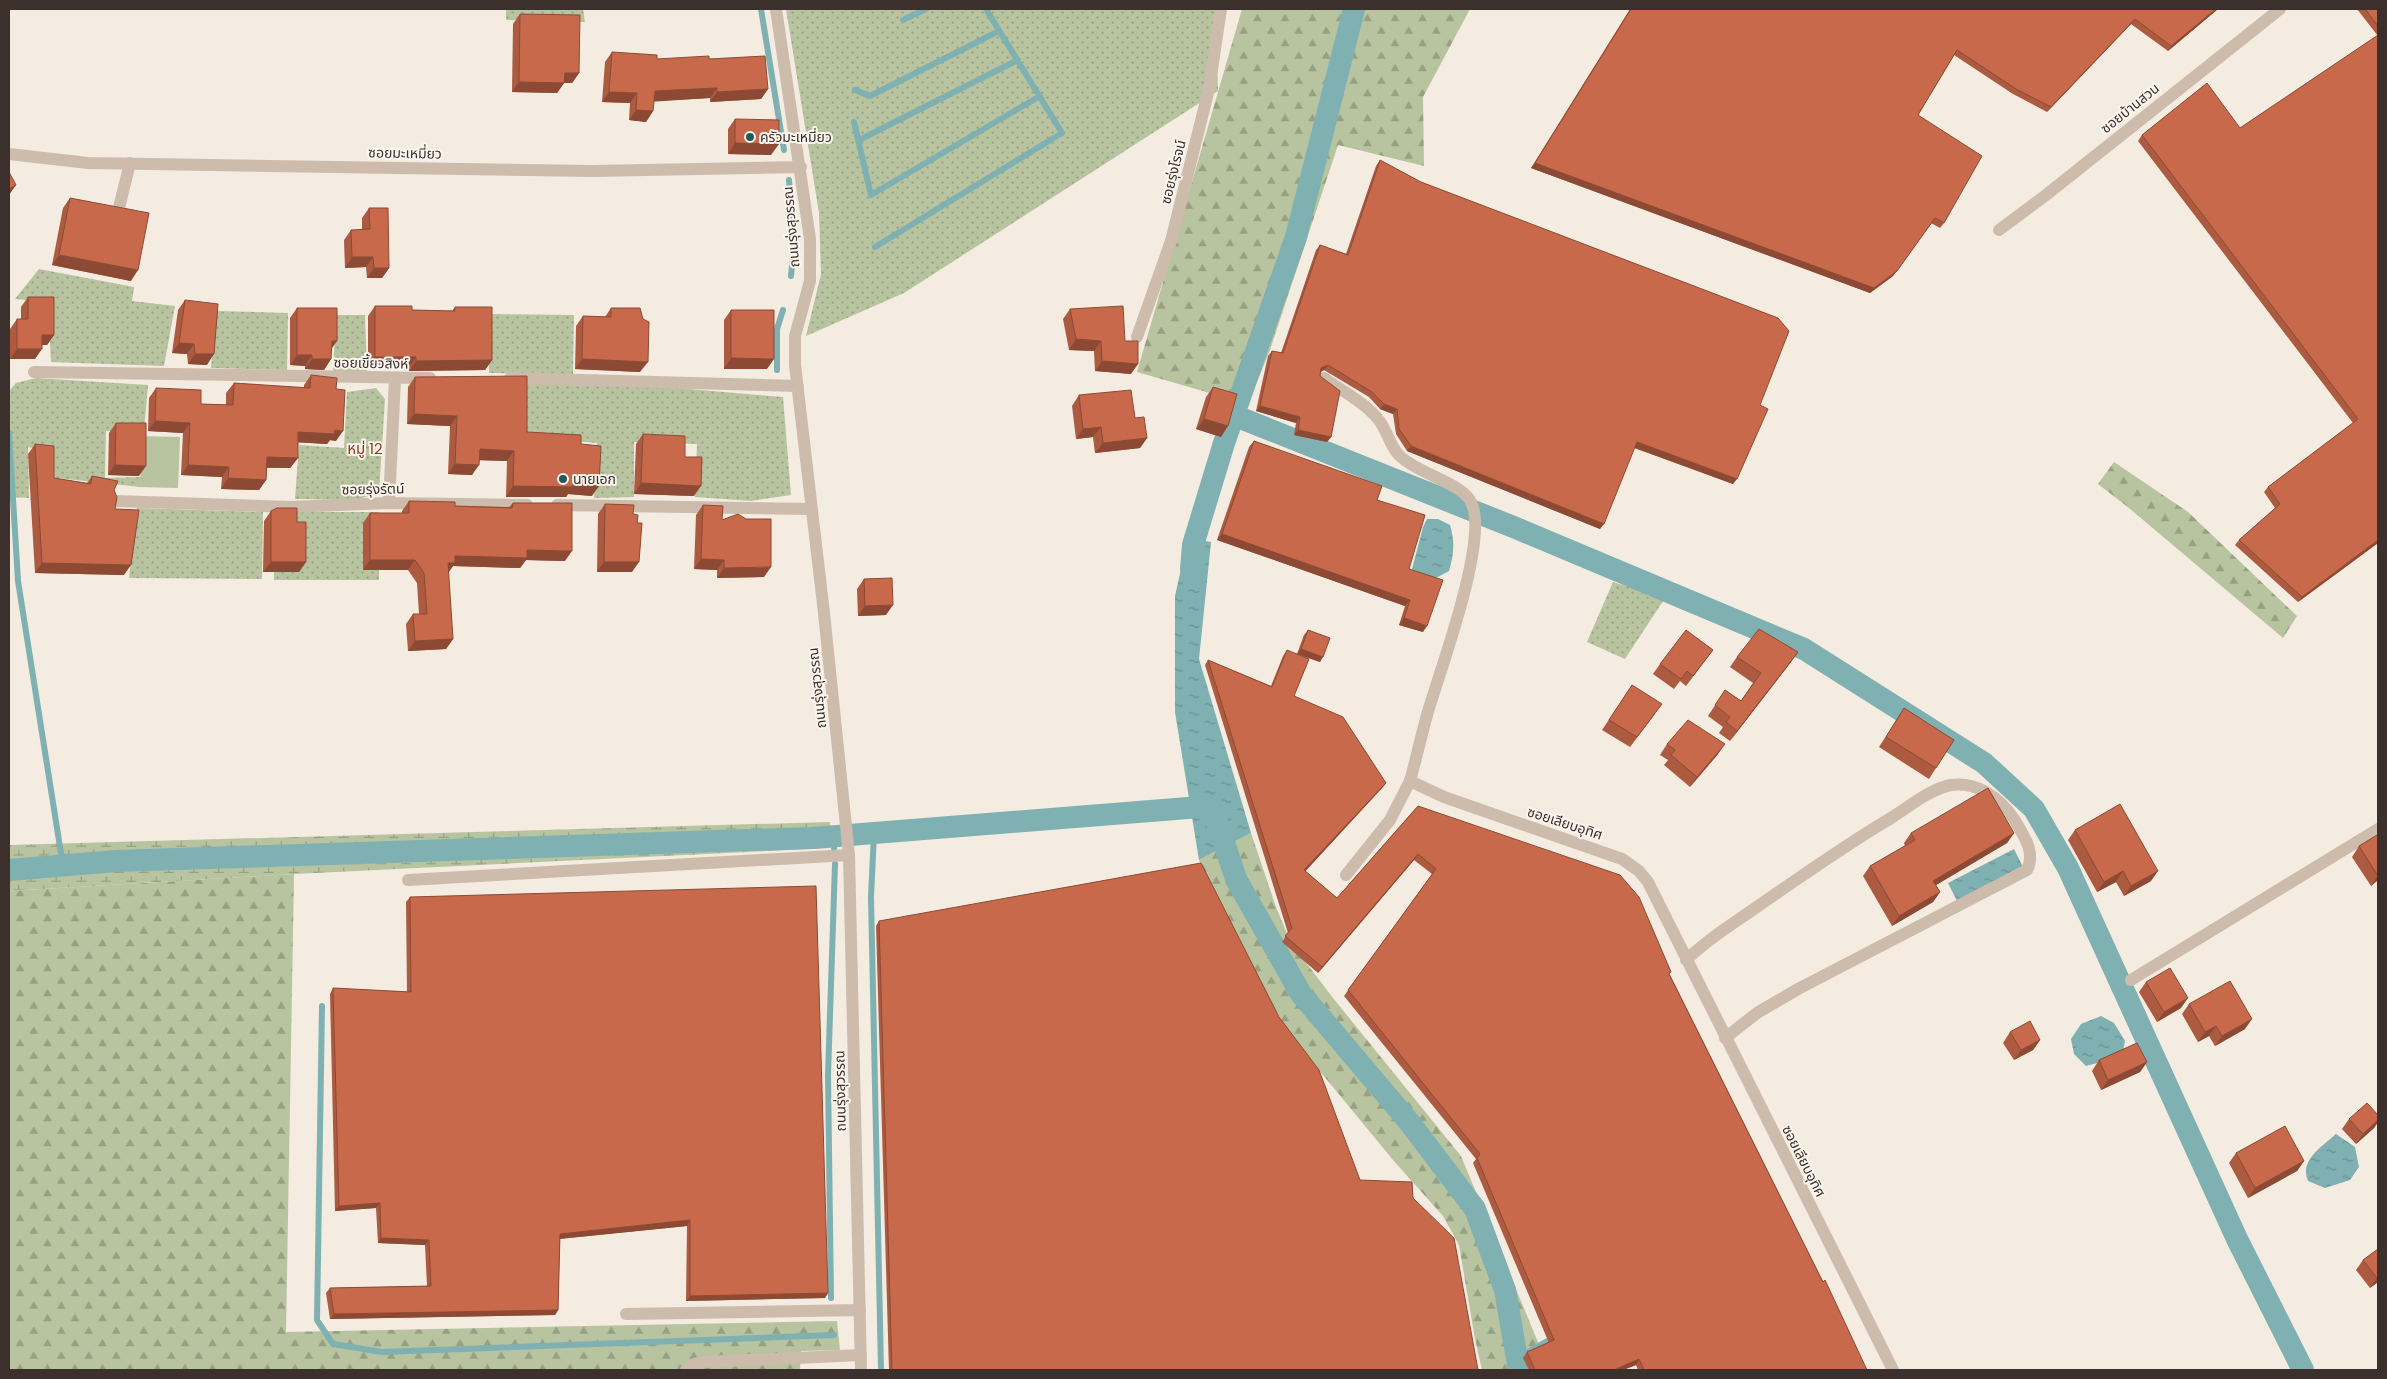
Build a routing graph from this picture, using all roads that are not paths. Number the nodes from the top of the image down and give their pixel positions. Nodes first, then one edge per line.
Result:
1 (776, 9) edge
2 (1221, 9) edge
3 (2280, 9) edge
4 (9, 154) edge
5 (130, 163) junction
6 (801, 167) junction
7 (118, 212) edge
8 (1999, 230) dead end
9 (1137, 337) dead end
10 (34, 372) dead end
11 (445, 378) edge
12 (494, 378) edge
13 (1324, 378) edge
14 (395, 379) junction
15 (798, 386) junction
16 (115, 501) edge
17 (389, 503) junction
18 (812, 510) junction
19 (1410, 781) junction
20 (2378, 829) edge
21 (849, 854) junction
22 (1346, 875) dead end
23 (408, 880) dead end
24 (1686, 960) junction
25 (2131, 980) dead end
26 (1725, 1038) junction
27 (860, 1310) junction
28 (626, 1314) dead end
29 (861, 1355) junction
30 (686, 1370) edge
31 (861, 1370) edge
32 (1893, 1370) edge

1 - 6 street, ถนนรุ่งสุวรรณ
2 - 9 street, ซอยรุ่งโรจน์
3 - 8 street, ซอยบ้านสวน
4 - 5 street, ซอยมะเหมี่ยว
5 - 6 street, ซอยมะเหมี่ยว
5 - 7 street
6 - 15 street, ถนนรุ่งสุวรรณ
10 - 14 street, ซอยเขี้ยวสิงห์
11 - 14 street, ซอยเขี้ยวสิงห์
12 - 15 street
13 - 19 street
14 - 17 street
15 - 18 street, ถนนรุ่งสุวรรณ
16 - 17 street, ซอยรุ่งรัตน์
17 - 18 street, ซอยรุ่งรัตน์
18 - 21 street, ถนนรุ่งสุวรรณ
19 - 22 street
19 - 24 street, ซอยเลียบอุทิศ
20 - 25 street
21 - 23 street
21 - 27 street, ถนนรุ่งสุวรรณ
24 - 26 street, ซอยเลียบอุทิศ
24 - 26 street
26 - 32 street, ซอยเลียบอุทิศ
27 - 28 street
27 - 29 street, ถนนรุ่งสุวรรณ
29 - 30 street
29 - 31 street, ถนนรุ่งสุวรรณ

